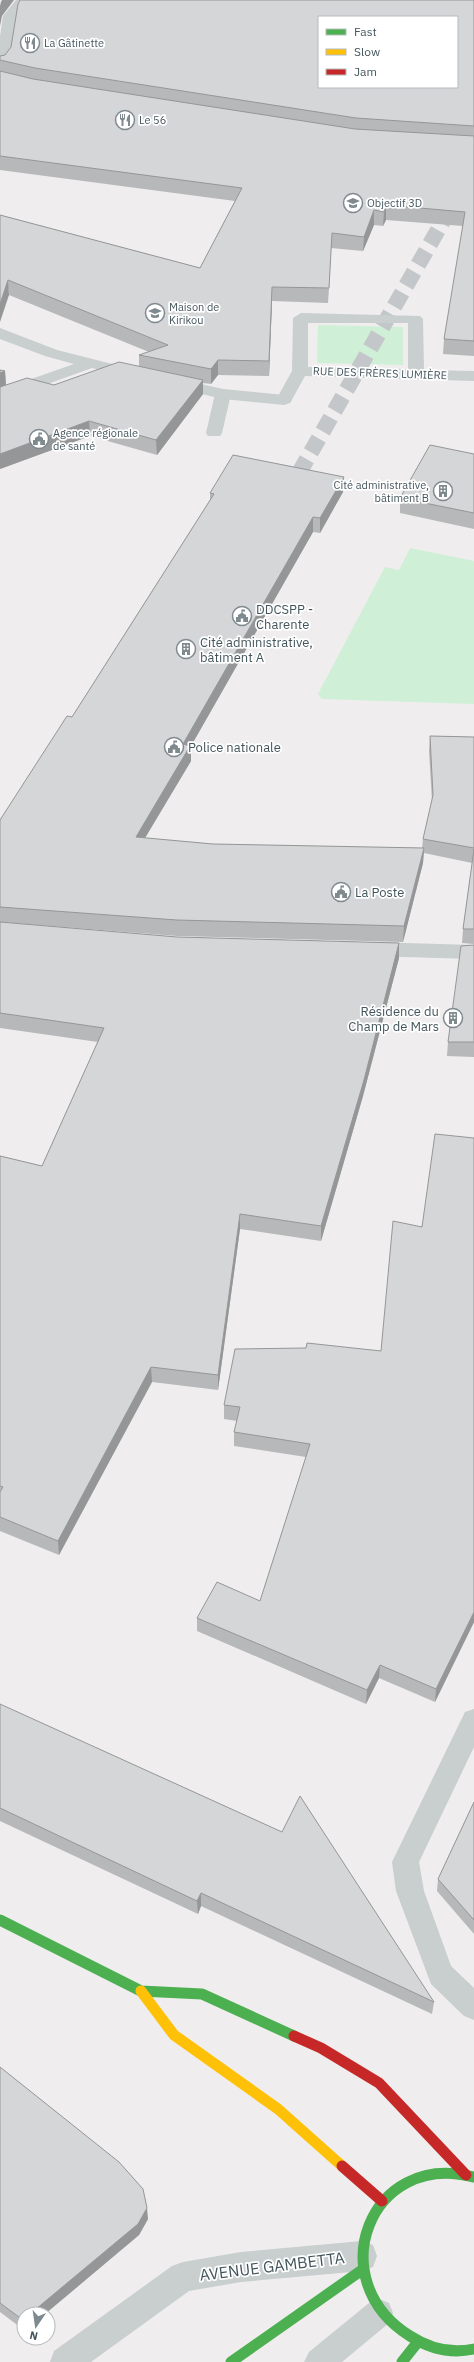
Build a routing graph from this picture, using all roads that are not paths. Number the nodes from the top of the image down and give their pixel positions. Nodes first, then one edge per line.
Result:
1 (23, 0) edge
2 (0, 65) edge
3 (0, 333) edge
4 (89, 364) junction
5 (300, 371) junction
6 (416, 374) junction
7 (474, 376) edge
8 (223, 394) junction
9 (0, 396) edge
10 (284, 400) joint
11 (214, 433) dead end
12 (350, 949) edge
13 (474, 952) edge
14 (474, 1720) edge
15 (0, 1920) edge
16 (141, 1990) junction
17 (474, 2007) edge
18 (470, 2176) edge
19 (382, 2201) junction
20 (362, 2263) junction
21 (379, 2313) junction
22 (417, 2343) junction
23 (474, 2349) edge
24 (442, 2350) junction
25 (65, 2362) edge
26 (231, 2362) edge
27 (319, 2362) edge
28 (402, 2362) edge
29 (454, 2362) edge

1 - 2 street
3 - 4 street, RUE DES FRÈRES LUMIÈRE
4 - 8 street, RUE DES FRÈRES LUMIÈRE
4 - 9 street
5 - 6 lane, RUE DES FRÈRES LUMIÈRE
5 - 6 lane
5 - 10 lane, RUE DES FRÈRES LUMIÈRE
6 - 7 lane, RUE DES FRÈRES LUMIÈRE
8 - 10 street, RUE DES FRÈRES LUMIÈRE
8 - 11 lane
12 - 13 street
14 - 17 street
15 - 16 main road
16 - 18 main road
16 - 19 main road
18 - 19 main road
19 - 20 main road
20 - 21 main road
20 - 25 street, AVENUE GAMBETTA
20 - 26 main road
21 - 22 main road
21 - 27 lane
22 - 24 main road
22 - 28 main road
23 - 24 main road
24 - 29 main road

